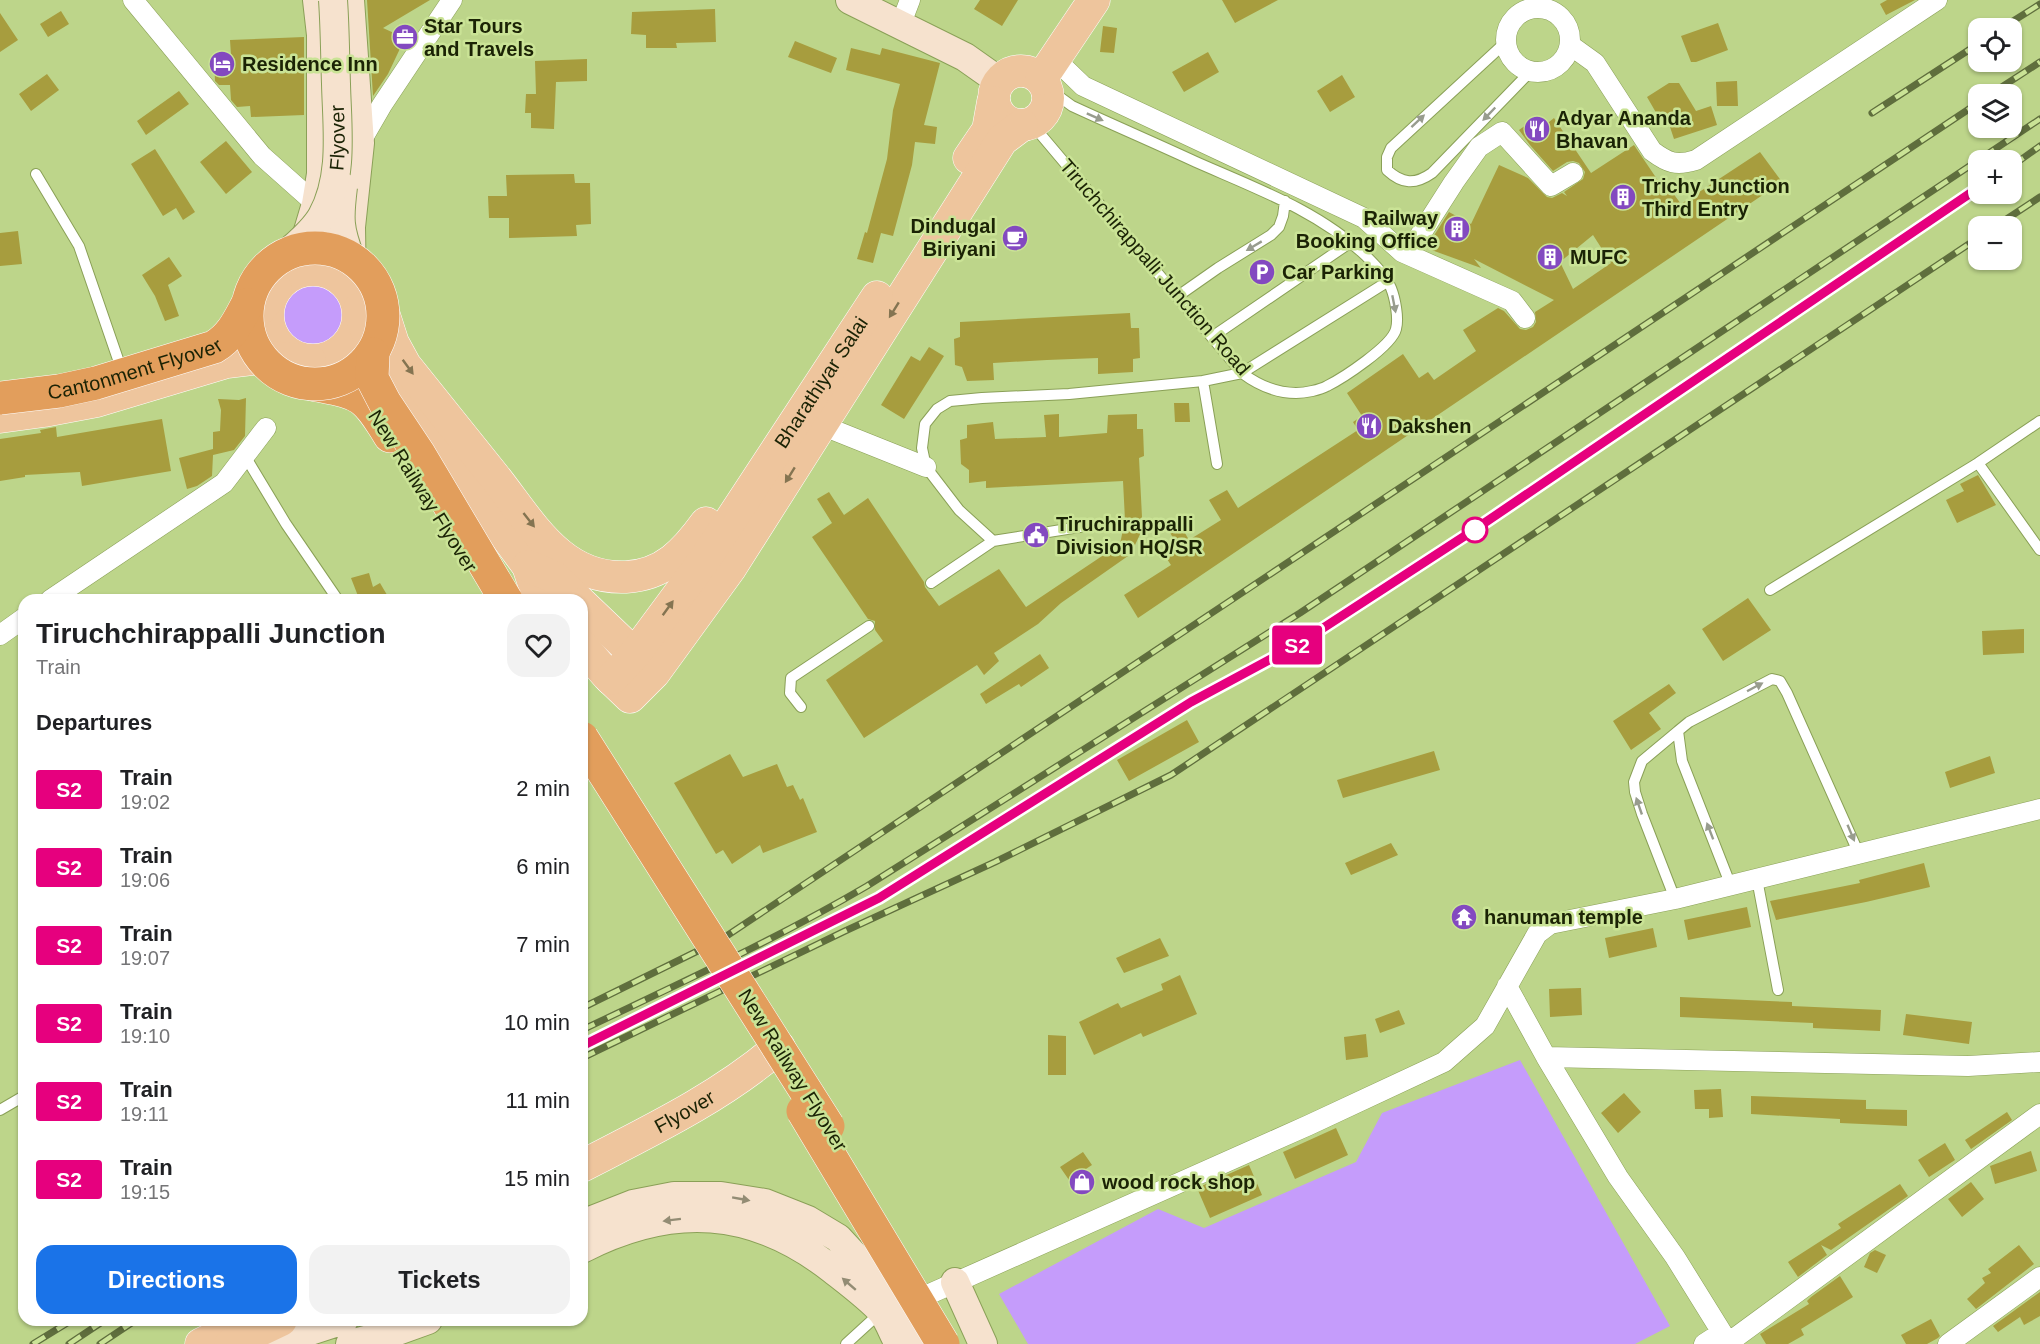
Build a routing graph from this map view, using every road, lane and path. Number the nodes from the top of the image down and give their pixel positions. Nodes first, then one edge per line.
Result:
1 (133, 0) edge
2 (317, 0) edge
3 (333, 0) edge
4 (342, 0) edge
5 (350, 0) edge
6 (452, 0) edge
7 (850, 0) edge
8 (878, 0) edge
9 (1070, 0) edge
10 (1094, 0) edge
11 (1937, 0) edge
12 (1525, 5) edge
13 (1548, 5) edge
14 (907, 6) edge
15 (1506, 42) junction
16 (1570, 45) junction
17 (1530, 72) junction
18 (1024, 78) junction
19 (1027, 124) junction
20 (360, 144) junction
21 (322, 149) junction
22 (1573, 173) dead end
23 (36, 174) dead end
24 (1285, 201) junction
25 (316, 204) junction
26 (1351, 242) junction
27 (1408, 254) junction
28 (350, 257) junction
29 (282, 274) junction
30 (1386, 282) junction
31 (1178, 296) junction
32 (248, 304) junction
33 (365, 305) junction
34 (1524, 318) dead end
35 (1212, 337) junction
36 (373, 354) junction
37 (263, 361) junction
38 (120, 368) junction
39 (315, 368) junction
40 (1242, 373) junction
41 (1203, 381) junction
42 (395, 388) junction
43 (0, 389) edge
44 (0, 398) edge
45 (0, 407) edge
46 (0, 417) edge
47 (2040, 421) edge
48 (794, 428) junction
49 (267, 429) dead end
50 (245, 456) junction
51 (1978, 463) junction
52 (1217, 464) dead end
53 (927, 467) junction
54 (1092, 525) dead end
55 (993, 541) junction
56 (2040, 550) edge
57 (528, 566) junction
58 (931, 583) dead end
59 (1770, 590) dead end
60 (59, 594) edge
61 (334, 594) edge
62 (486, 594) edge
63 (502, 594) edge
64 (540, 594) edge
65 (572, 594) edge
66 (588, 610) edge
67 (18, 622) edge
68 (869, 626) dead end
69 (0, 635) edge
70 (588, 653) edge
71 (644, 664) junction
72 (801, 707) dead end
73 (1678, 730) junction
74 (588, 748) edge
75 (588, 770) edge
76 (2040, 809) edge
77 (1859, 854) junction
78 (1757, 879) junction
79 (1731, 886) junction
80 (1675, 899) junction
81 (1508, 986) junction
82 (1779, 990) dead end
83 (769, 1045) junction
84 (1546, 1057) junction
85 (2040, 1062) edge
86 (18, 1100) edge
87 (0, 1110) edge
88 (2040, 1114) edge
89 (588, 1148) edge
90 (588, 1163) edge
91 (588, 1222) edge
92 (588, 1246) edge
93 (2040, 1277) edge
94 (955, 1282) junction
95 (891, 1309) junction
96 (238, 1326) edge
97 (268, 1326) edge
98 (326, 1326) edge
99 (411, 1326) edge
100 (1726, 1340) edge
101 (201, 1344) edge
102 (231, 1344) edge
103 (270, 1344) edge
104 (350, 1344) edge
105 (846, 1344) edge
106 (899, 1344) edge
107 (923, 1344) edge
108 (943, 1344) edge
109 (960, 1344) edge
110 (983, 1344) edge
111 (1704, 1344) edge
112 (1948, 1344) edge

1 - 25 street
2 - 21 street
3 - 29 street, Flyover, bridge
4 - 28 street, Flyover, bridge
5 - 20 street
6 - 20 street
7 - 18 street
8 - 14 street
9 - 18 main road, Bharathiyar Salai
10 - 18 main road, Bharathiyar Salai
11 - 16 street
12 - 13 street
12 - 15 street
13 - 16 street
14 - 18 street
15 - 17 street
17 -> 15 lane
16 - 17 street
18 - 19 main road, Bharathiyar Salai
18 - 19 main road
18 -> 24 lane, Tiruchchirappalli Junction Road
18 - 27 street
18 - 48 main road, Bharathiyar Salai
19 - 31 lane, Tiruchchirappalli Junction Road
19 -> 48 main road, Bharathiyar Salai
20 - 21 street
20 - 33 street
21 - 25 street
22 - 27 street
23 - 38 lane
24 - 26 lane, Tiruchchirappalli Junction Road
24 -> 31 lane
25 - 29 street
26 - 30 lane, Tiruchchirappalli Junction Road
26 - 35 lane
27 - 34 street
28 - 29 highway, bridge
28 - 33 highway, bridge
29 - 32 highway, Cantonment Flyover, bridge
29 - 33 main road
29 - 38 main road
29 - 39 main road
30 - 40 lane
30 -> 40 lane, Tiruchchirappalli Junction Road
31 - 35 lane, Tiruchchirappalli Junction Road
32 - 37 highway, bridge
32 - 44 highway, Cantonment Flyover, bridge
33 - 36 highway, bridge
33 - 39 main road
33 - 42 main road
33 -> 48 main road
35 - 40 lane, Tiruchchirappalli Junction Road
36 - 39 highway, bridge
36 - 63 highway, New Railway Flyover, bridge
37 - 39 highway, New Railway Flyover, bridge
37 - 45 highway, Cantonment Flyover
38 - 43 main road
39 - 42 main road
39 - 46 main road
39 - 62 highway, New Railway Flyover, bridge
40 - 41 lane
41 - 52 lane
41 - 53 lane
42 - 57 main road
47 - 51 lane
48 - 53 street
48 - 71 main road, Bharathiyar Salai
49 - 50 street
50 - 60 street
50 - 61 lane
51 - 56 lane
51 - 59 lane
53 - 55 lane
54 - 55 lane
55 - 58 lane
57 - 64 main road
57 - 65 main road
66 - 71 main road
67 - 69 street
68 - 72 lane
70 - 71 main road, Bharathiyar Salai
73 -> 77 lane
79 -> 73 lane
80 -> 73 lane
74 - 83 highway, New Railway Flyover, bridge
75 - 83 highway, New Railway Flyover
76 - 77 street
77 - 78 street
78 - 79 street
78 - 82 lane
79 - 80 street
80 - 81 street
81 - 84 street
81 - 94 street
83 - 89 main road, Flyover
83 - 90 main road, Flyover
83 - 108 highway, New Railway Flyover, bridge
83 - 109 highway, New Railway Flyover, bridge
84 - 85 street
84 - 100 street
86 - 87 lane
88 - 100 street
91 -> 95 street
95 -> 92 street
93 - 112 street
94 - 95 street
94 - 110 street
95 - 105 lane
95 - 106 street
95 - 107 street
96 - 101 main road
97 - 102 main road
98 - 103 street
99 - 104 street
100 - 111 street

